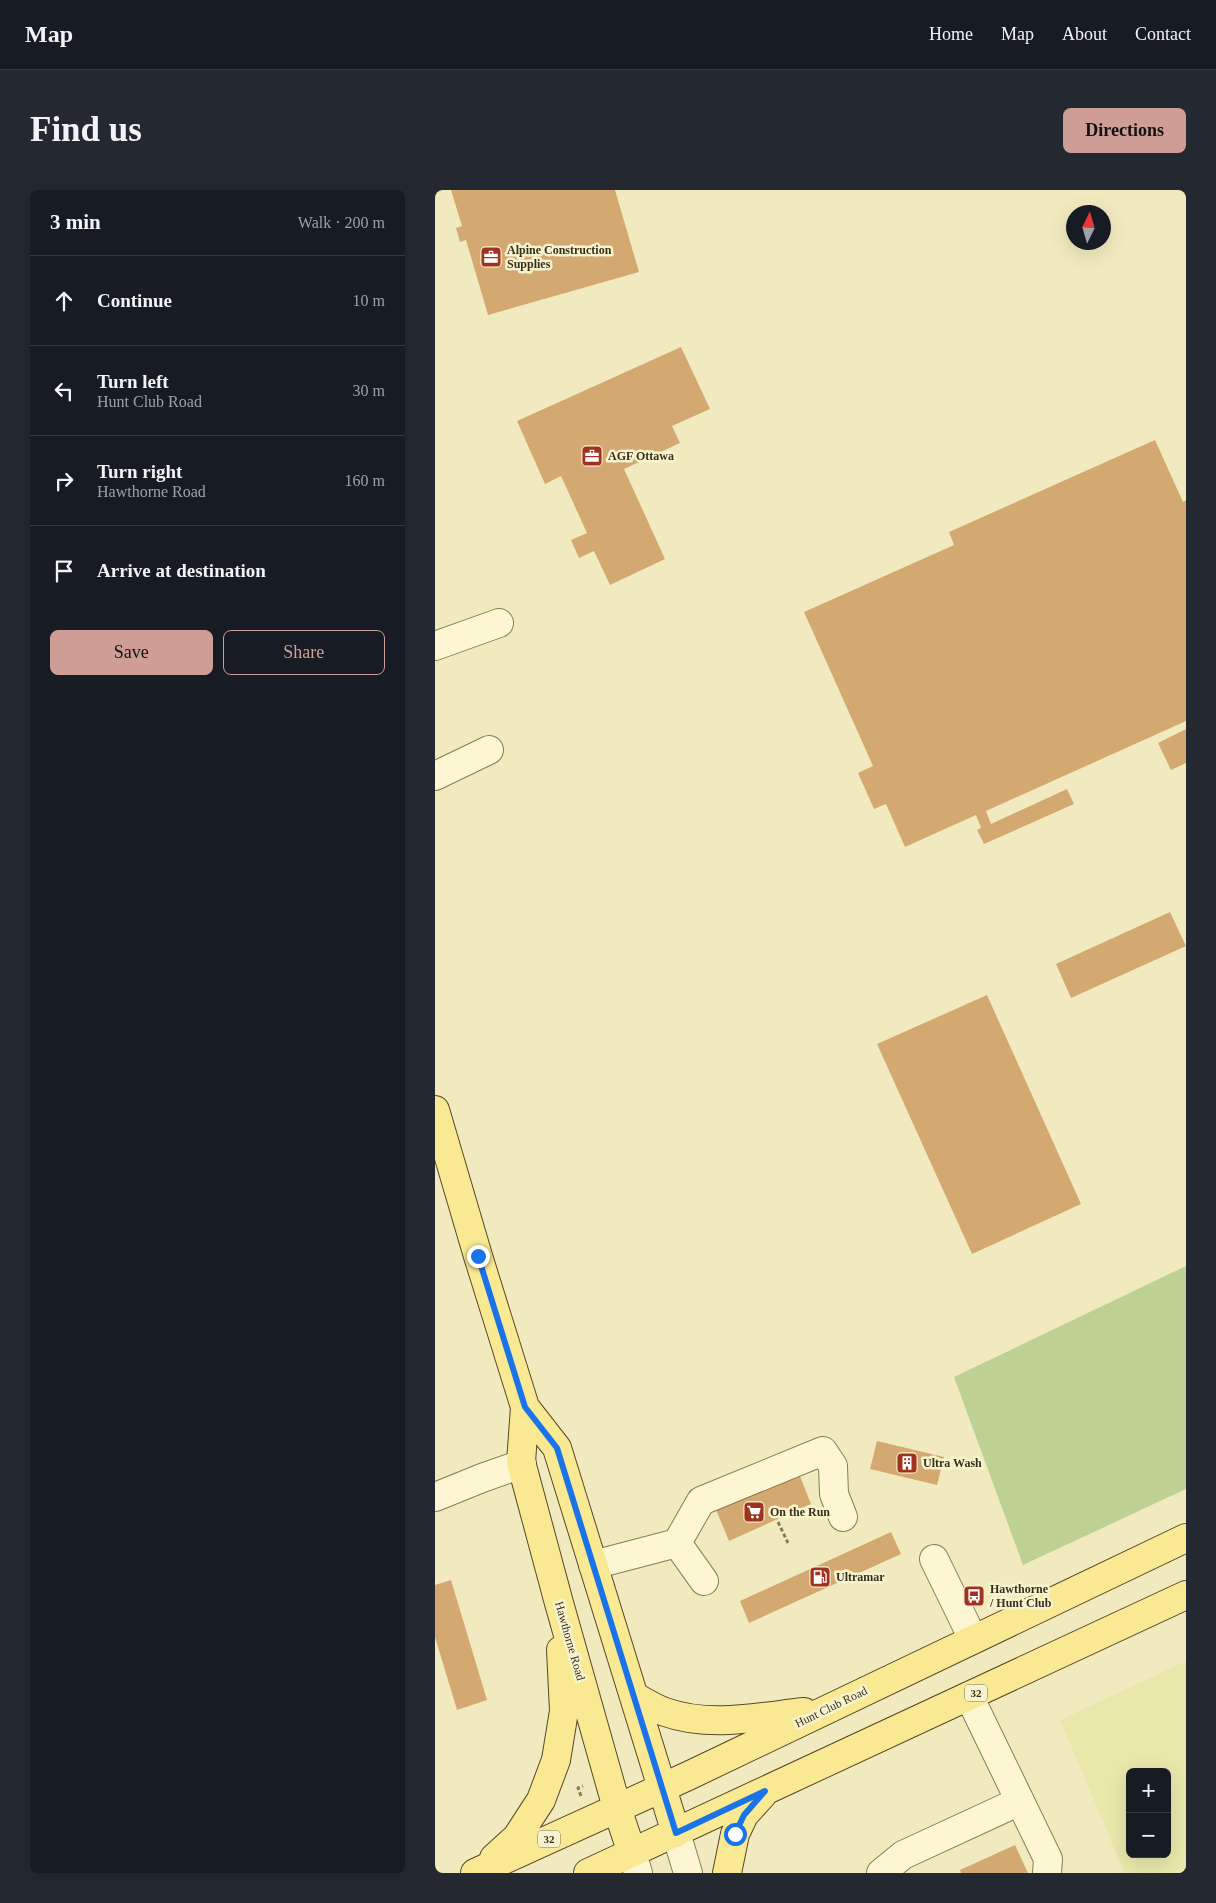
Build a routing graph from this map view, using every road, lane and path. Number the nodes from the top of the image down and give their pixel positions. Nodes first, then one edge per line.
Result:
1 (499, 623) dead end
2 (435, 646) edge
3 (489, 750) dead end
4 (435, 776) edge
5 (435, 1110) edge
6 (525, 1407) junction
7 (522, 1464) junction
8 (435, 1498) edge
9 (843, 1517) dead end
10 (778, 1522) dead end
11 (1186, 1538) edge
12 (677, 1543) junction
13 (787, 1543) dead end
14 (934, 1559) dead end
15 (593, 1565) junction
16 (705, 1581) dead end
17 (1186, 1595) edge
18 (559, 1603) junction
19 (973, 1640) junction
20 (634, 1696) junction
21 (969, 1696) junction
22 (828, 1708) junction
23 (661, 1788) junction
24 (765, 1791) junction
25 (1020, 1801) junction
26 (617, 1808) junction
27 (676, 1833) junction
28 (635, 1863) edge
29 (478, 1872) edge
30 (588, 1873) edge
31 (688, 1873) edge
32 (727, 1873) edge
33 (881, 1873) edge
34 (1047, 1873) edge

1 - 2 street
3 - 4 street
5 - 6 main road, Hawthorne Road
6 - 7 main road, Hawthorne Road
6 - 15 main road, Hawthorne Road
7 - 8 street
7 - 18 main road, Hawthorne Road
9 - 12 street
10 - 13 path
11 - 19 main road, Hunt Club Road / 32
12 - 15 street
12 - 16 street
14 - 19 street
15 - 20 main road, Hawthorne Road
17 - 21 main road, 32
18 - 26 main road, Hawthorne Road
18 - 29 main road
19 - 22 main road, Hunt Club Road / 32
20 - 22 main road
20 - 23 main road, Hawthorne Road
21 - 24 main road, 32
21 - 25 street
22 - 23 main road, Hunt Club Road / 32
23 - 26 main road, Hunt Club Road / 32
23 - 27 main road, Hawthorne Road
24 - 27 main road, 32
24 - 32 main road
25 - 33 street
25 - 34 street
26 - 28 main road, Hawthorne Road
26 - 29 main road, Hunt Club Road / 32
27 - 28 main road, 32
27 - 31 street, Hawthorne Road
28 - 30 main road, 32

